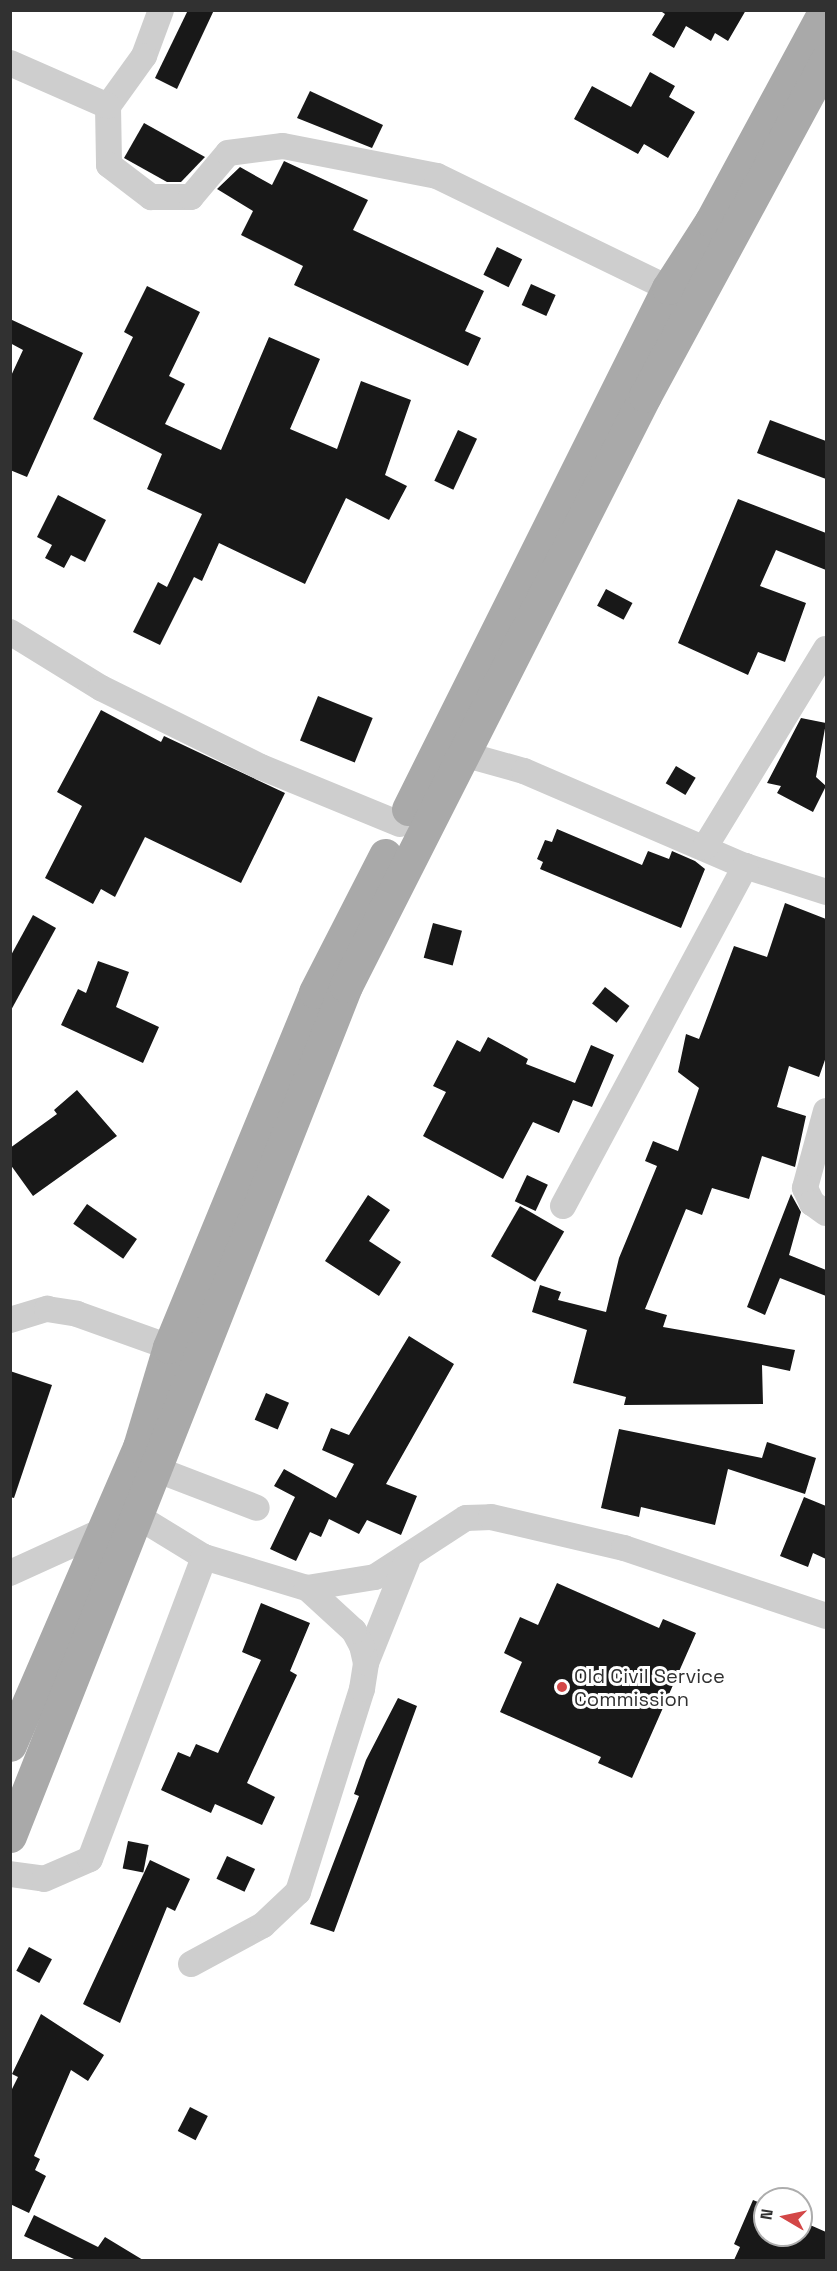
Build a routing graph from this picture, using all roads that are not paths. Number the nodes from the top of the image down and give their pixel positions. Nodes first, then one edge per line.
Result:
1 (160, 10) edge
2 (825, 10) edge
3 (826, 61) edge
4 (10, 63) edge
5 (108, 106) junction
6 (668, 288) junction
7 (10, 632) edge
8 (826, 649) edge
9 (463, 754) junction
10 (400, 824) junction
11 (705, 846) junction
12 (745, 866) junction
13 (826, 892) edge
14 (826, 1111) edge
15 (563, 1206) dead end
16 (826, 1213) edge
17 (10, 1320) edge
18 (169, 1347) junction
19 (153, 1468) junction
20 (257, 1508) dead end
21 (137, 1516) junction
22 (102, 1531) junction
23 (204, 1557) junction
24 (407, 1561) junction
25 (10, 1573) edge
26 (308, 1588) junction
27 (826, 1616) edge
28 (366, 1663) junction
29 (10, 1745) edge
30 (10, 1836) edge
31 (10, 1874) edge
32 (190, 1964) dead end

1 - 5 street
2 - 6 main road
3 - 9 main road
4 - 5 street
5 - 6 street
6 - 10 main road
7 - 10 street
8 - 11 street
9 - 11 street
9 - 19 main road
10 - 18 main road
11 - 12 street
12 - 13 street
12 - 15 street
14 - 16 street
17 - 18 street
18 - 22 main road
19 - 20 street
19 - 21 main road
21 - 23 street
21 - 30 main road
22 - 25 street
22 - 29 main road
23 - 26 street
23 - 31 street
24 - 26 street
24 - 27 street
24 - 28 street
26 - 28 street
28 - 32 street

